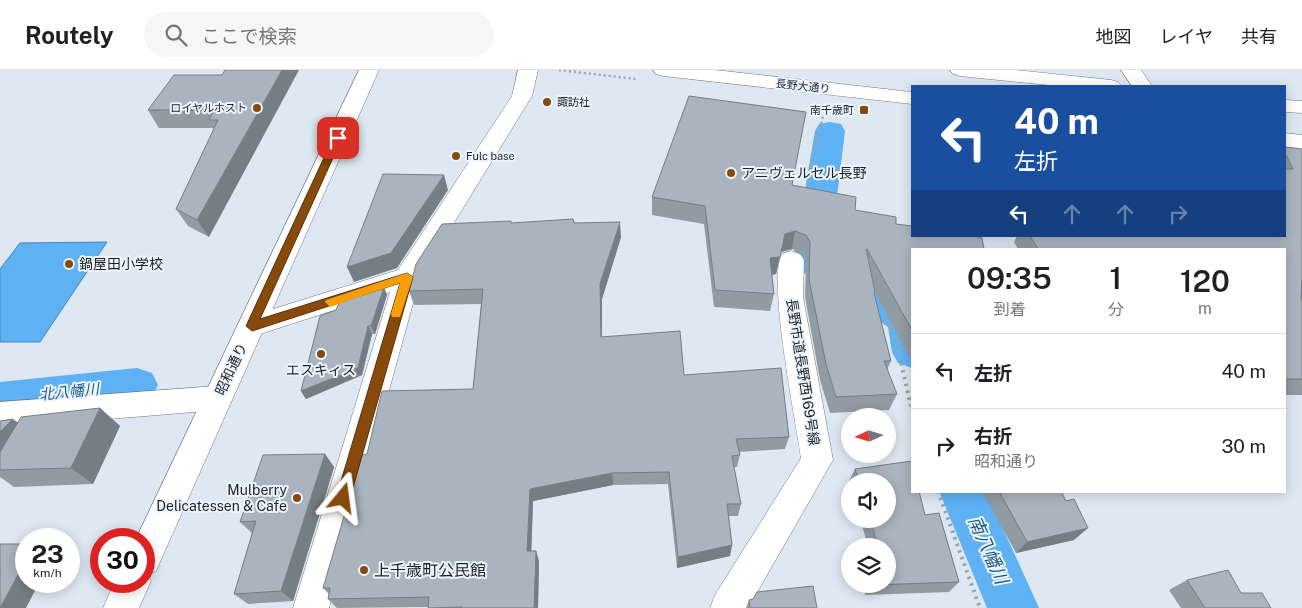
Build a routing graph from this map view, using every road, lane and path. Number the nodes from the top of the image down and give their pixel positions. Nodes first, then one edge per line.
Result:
1 (369, 70) edge
2 (528, 70) edge
3 (663, 70) edge
4 (960, 70) edge
5 (1131, 70) edge
6 (1101, 85) edge
7 (1141, 85) edge
8 (911, 98) edge
9 (1286, 106) edge
10 (1302, 108) edge
11 (824, 110) dead end
12 (1286, 140) edge
13 (1302, 142) edge
14 (805, 195) edge
15 (790, 260) dead end
16 (407, 277) junction
17 (869, 312) edge
18 (252, 326) junction
19 (218, 398) junction
20 (911, 407) edge
21 (0, 415) edge
22 (939, 493) edge
23 (155, 535) edge
24 (128, 593) edge
25 (121, 608) edge
26 (311, 608) edge
27 (728, 608) edge
28 (980, 608) edge

1 - 18 main road, 昭和通り
2 - 16 main road
3 - 8 main road, 長野大通り
4 - 6 main road
5 - 7 main road
9 - 10 main road
11 - 14 path
12 - 13 main road
15 - 27 main road, 長野市道長野西169号線
16 - 18 main road
16 - 26 main road
17 - 20 path
18 - 19 main road, 昭和通り
19 - 21 main road
19 - 23 main road, 昭和通り
22 - 28 path
24 - 25 main road

